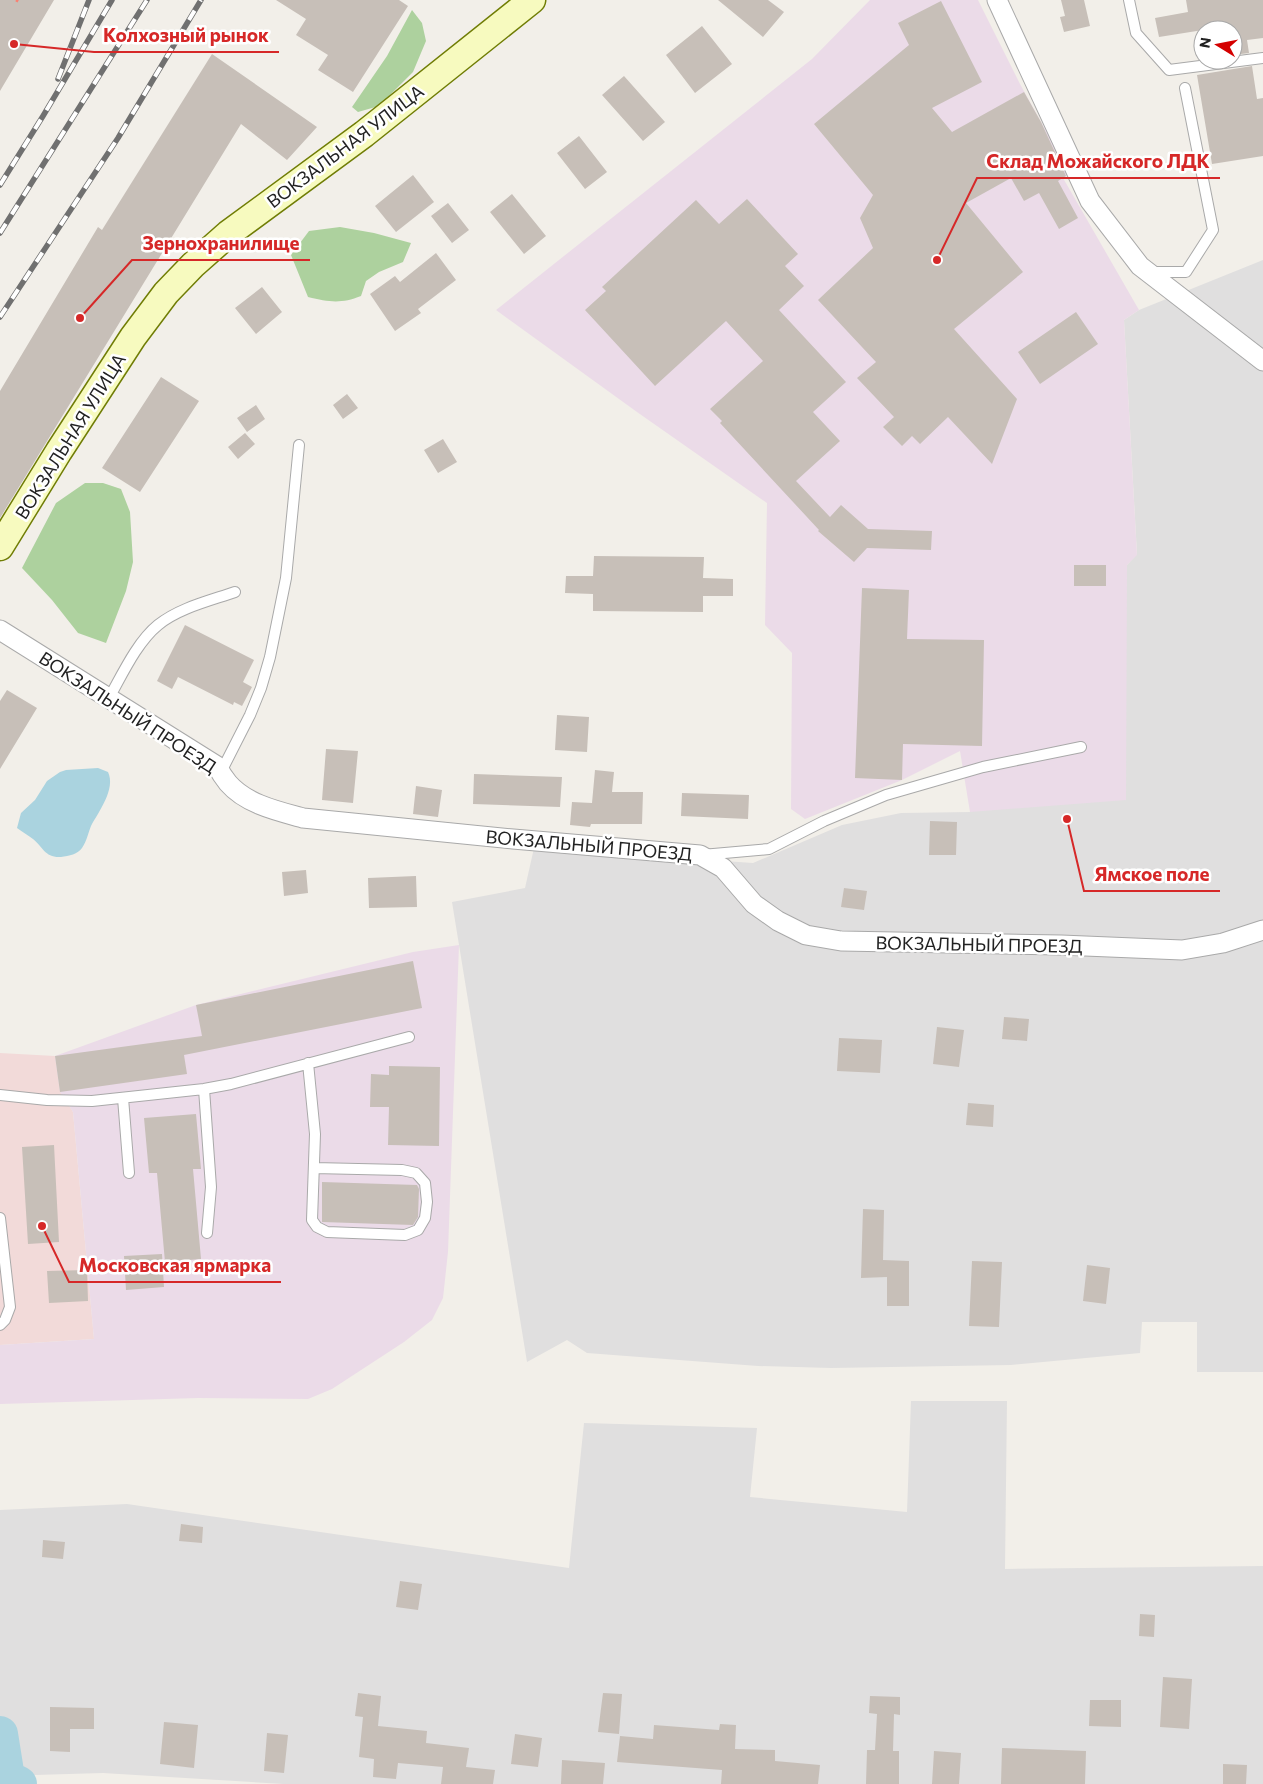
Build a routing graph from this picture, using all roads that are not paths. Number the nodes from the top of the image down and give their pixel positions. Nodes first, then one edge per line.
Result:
1 (532, 0) edge
2 (997, 0) edge
3 (1129, 0) edge
4 (1263, 58) edge
5 (1186, 88) dead end
6 (1147, 272) junction
7 (1263, 361) edge
8 (299, 445) dead end
9 (0, 547) edge
10 (235, 592) dead end
11 (0, 630) edge
12 (109, 698) junction
13 (1081, 747) dead end
14 (221, 772) junction
15 (700, 855) junction
16 (1263, 930) edge
17 (409, 1036) dead end
18 (308, 1063) junction
19 (204, 1089) junction
20 (0, 1095) edge
21 (123, 1098) junction
22 (314, 1168) junction
23 (129, 1173) dead end
24 (0, 1218) edge
25 (207, 1233) dead end
26 (0, 1325) edge

1 - 9 main road, ВОКЗАЛЬНАЯ УЛИЦА
2 - 6 street
3 - 4 lane
5 - 6 lane
6 - 7 street
8 - 14 lane
10 - 12 lane
11 - 12 street, ВОКЗАЛЬНЫЙ ПРОЕЗД
12 - 14 street, ВОКЗАЛЬНЫЙ ПРОЕЗД
13 - 15 lane
14 - 15 street, ВОКЗАЛЬНЫЙ ПРОЕЗД
15 - 16 street, ВОКЗАЛЬНЫЙ ПРОЕЗД
17 - 18 lane
18 - 19 lane
18 - 22 lane
19 - 21 lane
19 - 25 lane
20 - 21 lane
21 - 23 lane
22 - 22 lane
24 - 26 lane

